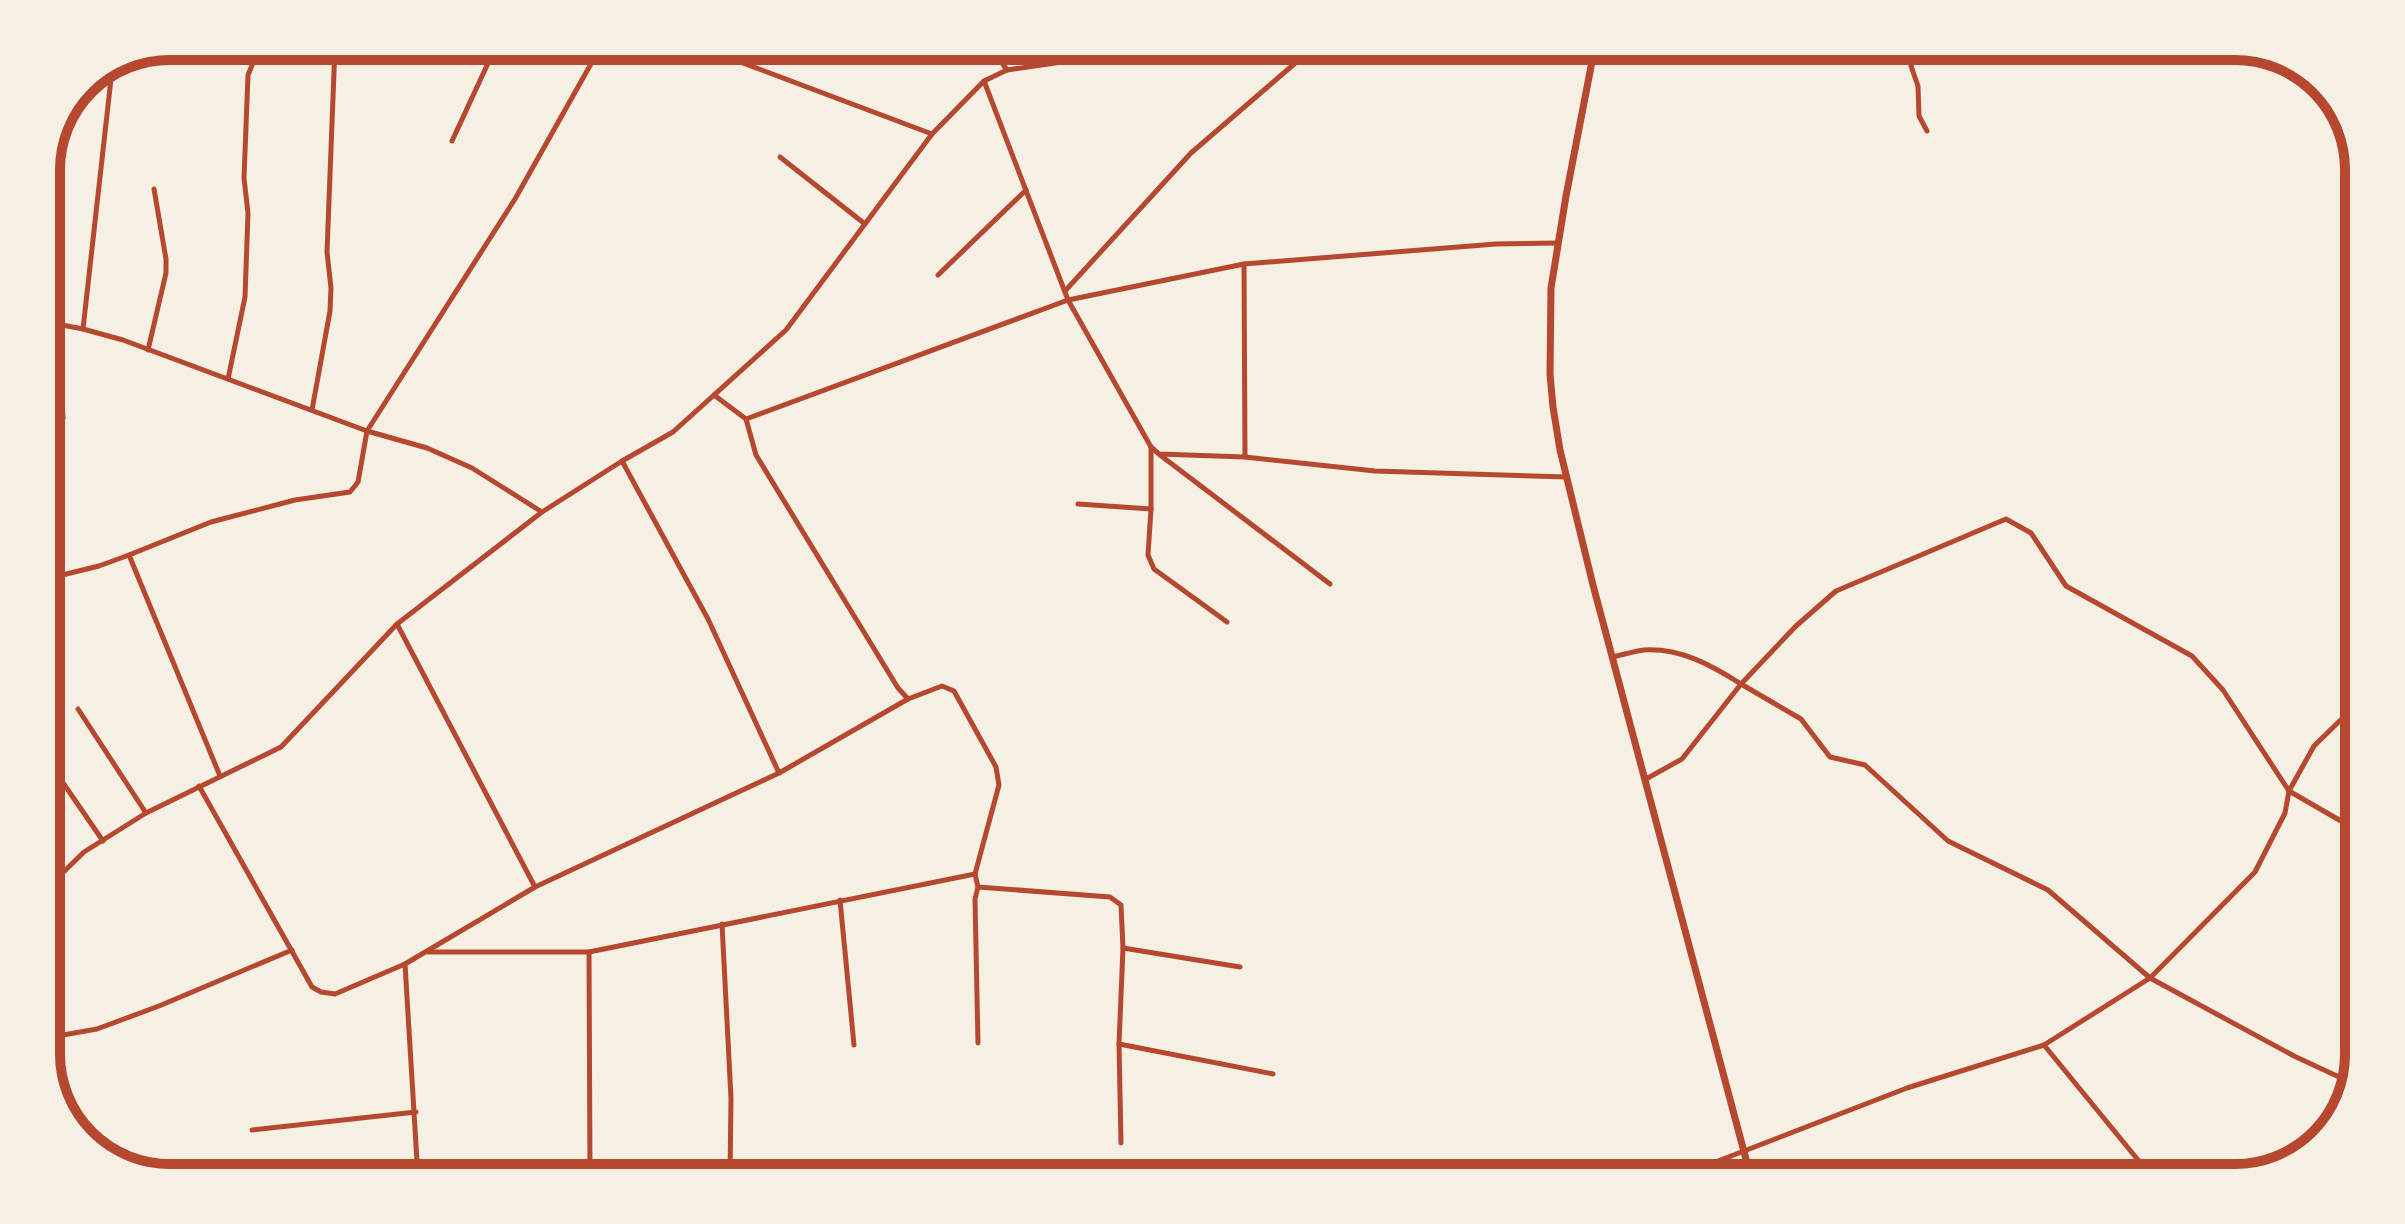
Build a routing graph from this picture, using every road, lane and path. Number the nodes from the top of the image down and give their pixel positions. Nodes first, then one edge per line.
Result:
1 (254, 60) edge
2 (334, 60) edge
3 (490, 60) edge
4 (593, 60) edge
5 (736, 60) edge
6 (745, 60) edge
7 (1000, 60) edge
8 (1075, 60) edge
9 (1299, 60) edge
10 (1592, 60) edge
11 (1913, 60) edge
12 (744, 63) junction
13 (1007, 70) junction
14 (111, 78) edge
15 (984, 81) junction
16 (1927, 131) dead end
17 (932, 134) junction
18 (452, 141) dead end
19 (780, 157) dead end
20 (154, 189) dead end
21 (1026, 190) junction
22 (865, 224) junction
23 (1558, 243) junction
24 (1244, 264) junction
25 (938, 275) dead end
26 (1065, 291) junction
27 (1068, 300) junction
28 (60, 325) edge
29 (83, 329) junction
30 (148, 350) junction
31 (60, 371) edge
32 (228, 379) junction
33 (714, 395) junction
34 (312, 410) junction
35 (63, 418) dead end
36 (746, 419) junction
37 (367, 431) junction
38 (1151, 447) junction
39 (1159, 454) junction
40 (1245, 457) junction
41 (622, 461) junction
42 (1567, 477) junction
43 (1078, 504) dead end
44 (1151, 509) junction
45 (542, 512) junction
46 (129, 555) junction
47 (60, 576) edge
48 (1330, 584) dead end
49 (1227, 622) dead end
50 (397, 624) junction
51 (1612, 657) junction
52 (1741, 684) junction
53 (908, 699) junction
54 (78, 709) dead end
55 (2345, 716) edge
56 (779, 773) junction
57 (220, 776) junction
58 (60, 778) edge
59 (1646, 779) junction
60 (199, 786) junction
61 (2289, 791) junction
62 (146, 813) junction
63 (2345, 822) edge
64 (103, 841) junction
65 (975, 874) junction
66 (60, 875) edge
67 (535, 887) junction
68 (978, 887) junction
69 (840, 900) junction
70 (722, 924) junction
71 (1123, 948) junction
72 (292, 950) junction
73 (428, 952) junction
74 (589, 952) junction
75 (405, 964) junction
76 (1240, 967) dead end
77 (2150, 978) junction
78 (60, 1036) edge
79 (978, 1043) dead end
80 (1119, 1044) junction
81 (854, 1045) dead end
82 (2044, 1045) junction
83 (1273, 1074) dead end
84 (2342, 1078) edge
85 (416, 1112) junction
86 (252, 1130) dead end
87 (1121, 1143) dead end
88 (1744, 1151) junction
89 (418, 1164) edge
90 (590, 1164) edge
91 (730, 1164) edge
92 (1710, 1164) edge
93 (1747, 1164) edge
94 (2143, 1164) edge

1 - 32 street
2 - 34 street
3 - 18 street
4 - 37 street
5 - 12 street
6 - 12 street
7 - 13 street
8 - 13 street
9 - 26 street
10 - 23 main road
11 - 16 street
12 - 17 street
13 - 15 street
14 - 29 street
15 - 17 street
15 - 21 street
17 - 22 street
19 - 22 street
20 - 30 street
21 - 25 street
21 - 26 street
22 - 33 street
23 - 24 street
23 - 42 main road
24 - 27 street
24 - 40 street
26 - 27 street
27 - 36 street
27 - 38 street
28 - 29 street
29 - 30 street
30 - 32 street
31 - 35 street
32 - 34 street
33 - 36 street
33 - 41 street
34 - 37 street
36 - 53 street
37 - 45 street
37 - 46 street
38 - 39 street
38 - 44 street
39 - 40 street
39 - 48 street
40 - 42 street
41 - 45 street
41 - 56 street
42 - 51 main road
43 - 44 street
44 - 49 street
45 - 50 street
46 - 47 street
46 - 57 street
50 - 57 street
50 - 67 street
51 - 52 street
51 - 59 main road
52 - 59 street
52 - 61 street
52 - 77 street
53 - 56 street
53 - 65 street
54 - 62 street
55 - 61 street
56 - 67 street
57 - 60 street
58 - 64 street
59 - 88 main road
60 - 62 street
60 - 72 street
61 - 63 street
61 - 77 street
62 - 64 street
64 - 66 street
65 - 68 street
65 - 69 street
67 - 73 street
68 - 71 street
68 - 79 street
69 - 70 street
69 - 81 street
70 - 74 street
70 - 91 street
71 - 76 street
71 - 80 street
72 - 75 street
72 - 78 street
73 - 74 street
73 - 75 street
74 - 90 street
75 - 85 street
77 - 82 street
77 - 84 street
80 - 83 street
80 - 87 street
82 - 88 street
82 - 94 street
85 - 86 street
85 - 89 street
88 - 92 street
88 - 93 main road

